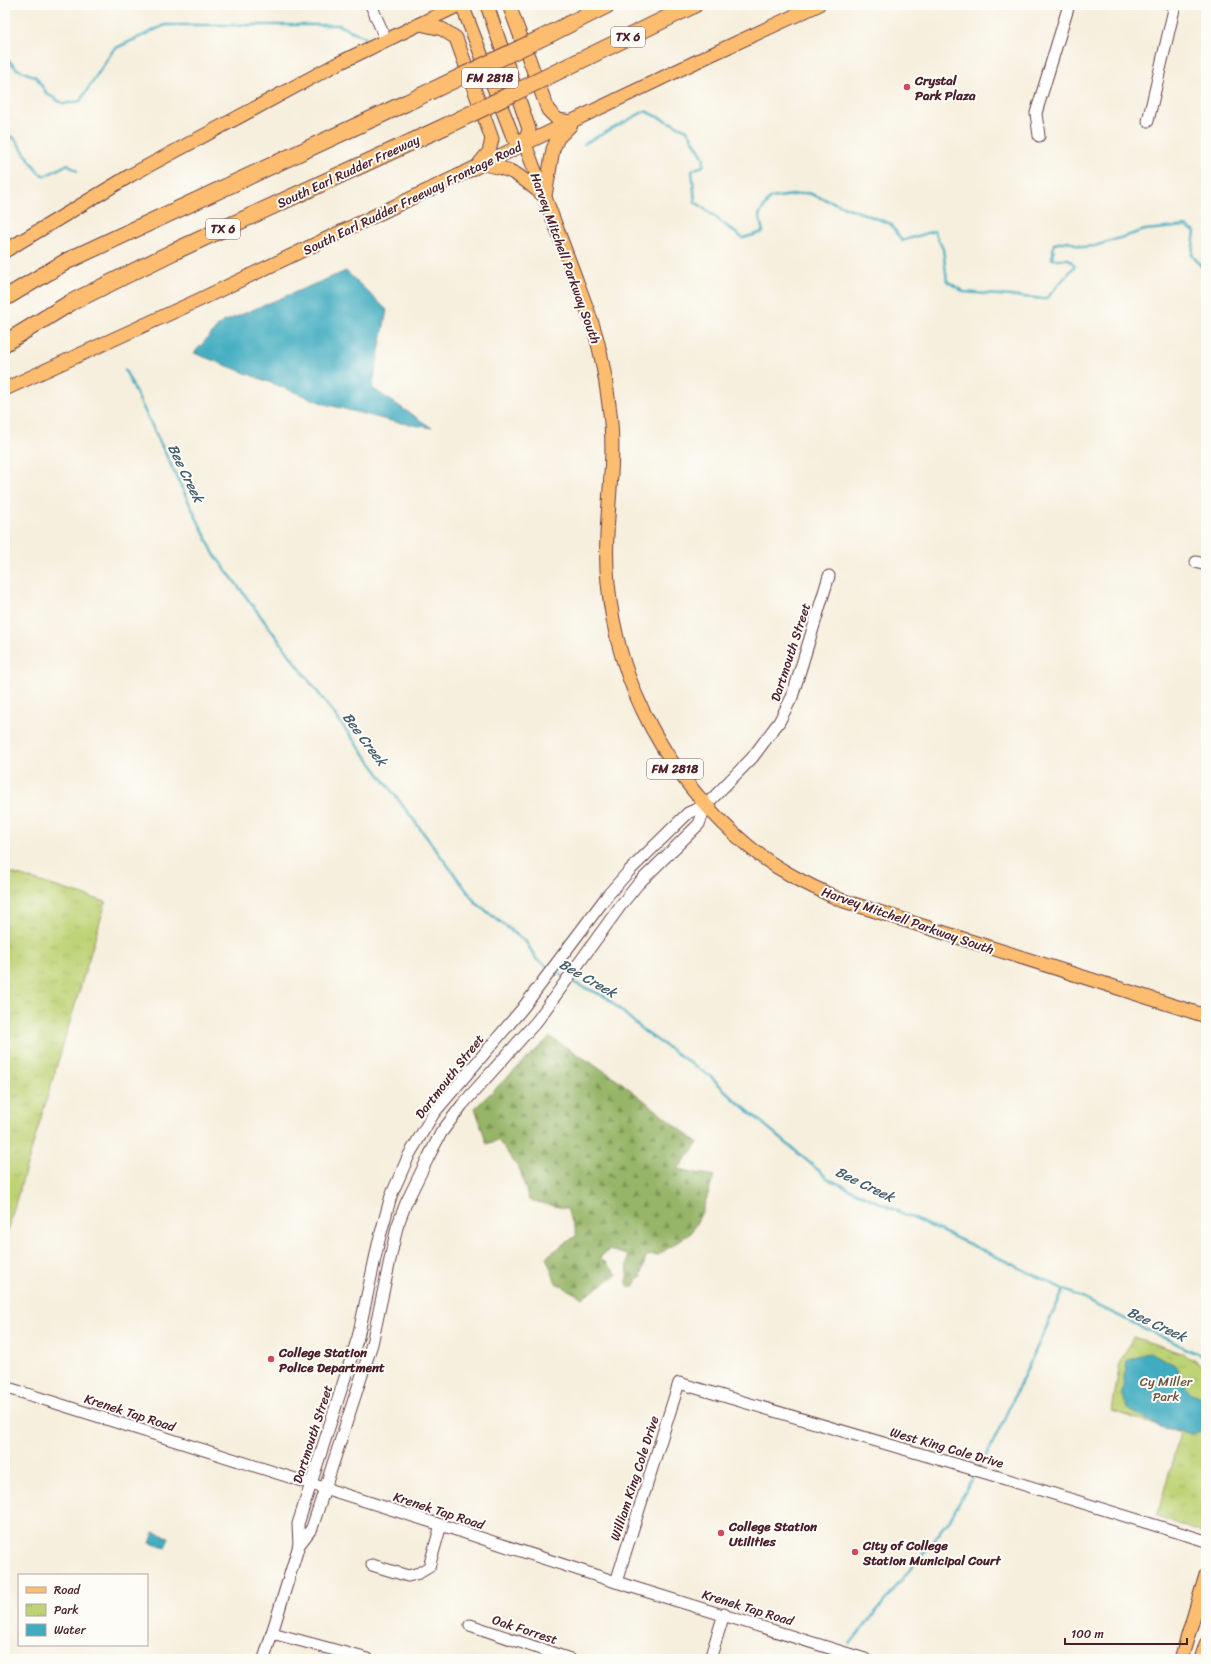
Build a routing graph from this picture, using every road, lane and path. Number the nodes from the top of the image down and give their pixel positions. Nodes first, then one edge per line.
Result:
1 (370, 5) edge
2 (444, 5) edge
3 (461, 5) edge
4 (488, 5) edge
5 (509, 5) edge
6 (607, 5) edge
7 (694, 5) edge
8 (702, 5) edge
9 (818, 5) edge
10 (1069, 5) edge
11 (1175, 5) edge
12 (676, 14) junction
13 (434, 17) junction
14 (420, 24) junction
15 (386, 40) junction
16 (573, 121) junction
17 (1148, 121) dead end
18 (1039, 136) dead end
19 (525, 144) junction
20 (480, 166) junction
21 (544, 196) junction
22 (5, 251) edge
23 (67, 261) junction
24 (5, 288) edge
25 (5, 298) edge
26 (5, 343) edge
27 (5, 389) edge
28 (829, 576) dead end
29 (706, 805) junction
30 (1206, 1016) edge
31 (679, 1383) joint
32 (5, 1387) edge
33 (311, 1483) junction
34 (325, 1488) junction
35 (441, 1525) junction
36 (1206, 1541) edge
37 (299, 1545) junction
38 (372, 1565) dead end
39 (1206, 1575) edge
40 (616, 1582) junction
41 (724, 1614) junction
42 (470, 1626) dead end
43 (272, 1633) junction
44 (1206, 1644) edge
45 (264, 1659) edge
46 (368, 1659) edge
47 (570, 1659) edge
48 (710, 1659) edge
49 (865, 1659) edge
50 (1181, 1659) edge
51 (1201, 1659) edge

1 - 15 street
2 - 13 main road
3 - 13 main road
3 - 19 main road, Harvey Mitchell Parkway South / FM 2818
4 - 19 main road, Harvey Mitchell Parkway South / FM 2818
5 - 16 main road
6 - 23 highway, bridge
7 - 12 highway, South Earl Rudder Freeway / TX 6
8 - 12 highway
9 - 16 main road, South Earl Rudder Freeway Frontage Road
10 - 18 street
11 - 17 street
12 - 26 highway, South Earl Rudder Freeway / TX 6, bridge
13 - 14 main road
14 - 15 main road
14 - 20 main road
15 - 22 main road
16 - 19 main road, South Earl Rudder Freeway Frontage Road
16 - 21 main road
19 - 20 main road, South Earl Rudder Freeway Frontage Road
19 - 21 main road, Harvey Mitchell Parkway South / FM 2818
20 - 21 main road
20 - 27 main road, South Earl Rudder Freeway Frontage Road
21 - 29 main road, Harvey Mitchell Parkway South / FM 2818
23 - 24 highway
23 - 25 highway
28 - 29 street, Dartmouth Street
29 - 30 main road, Harvey Mitchell Parkway South / FM 2818
29 - 33 street, Dartmouth Street
29 - 34 street, Dartmouth Street
31 - 36 street, West King Cole Drive
31 - 40 street, William King Cole Drive
32 - 33 street, Krenek Tap Road
33 - 34 street, Krenek Tap Road
33 - 37 street, Dartmouth Street
34 - 35 street, Krenek Tap Road
34 - 37 street, Dartmouth Street
35 - 38 street
35 - 40 street, Krenek Tap Road
37 - 43 street, Dartmouth Street
39 - 50 main road
40 - 41 street, Krenek Tap Road
41 - 48 street
41 - 49 street, Krenek Tap Road
42 - 47 street, Oak Forrest
43 - 45 street, Dartmouth Street
43 - 46 street
44 - 51 main road

